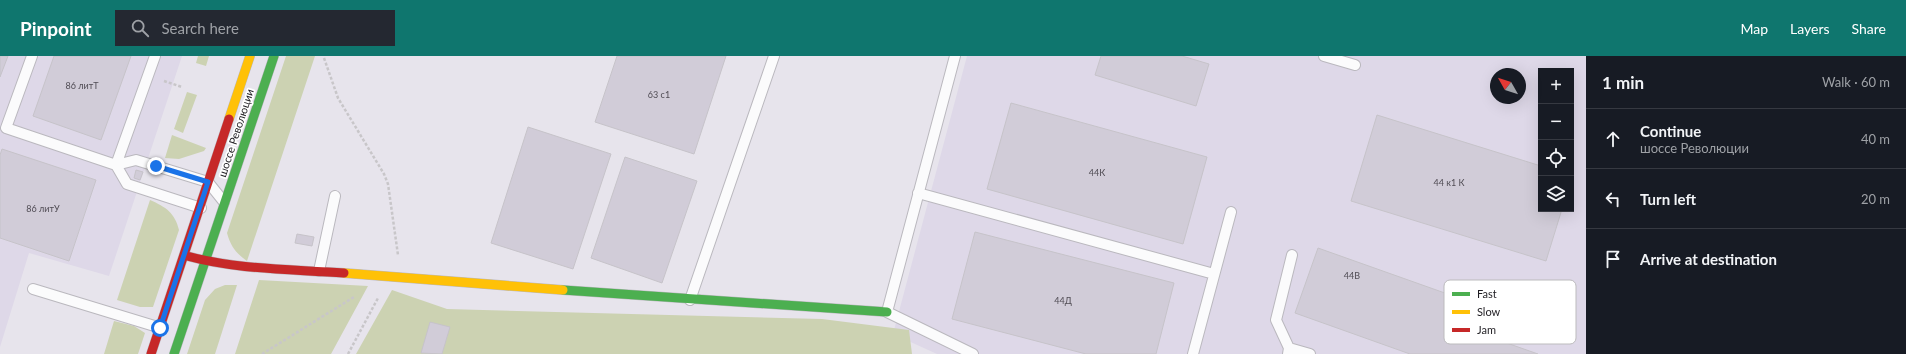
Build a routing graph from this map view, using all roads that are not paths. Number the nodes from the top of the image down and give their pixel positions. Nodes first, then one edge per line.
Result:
1 (32, 56) edge
2 (155, 56) edge
3 (250, 56) edge
4 (274, 56) edge
5 (774, 56) edge
6 (955, 56) edge
7 (1324, 56) edge
8 (1355, 65) dead end
9 (3, 129) edge
10 (116, 165) junction
11 (208, 182) junction
12 (918, 193) junction
13 (335, 196) dead end
14 (225, 202) junction
15 (199, 209) junction
16 (1231, 212) dead end
17 (184, 255) junction
18 (1292, 255) dead end
19 (206, 261) junction
20 (319, 271) junction
21 (1214, 274) junction
22 (33, 289) dead end
23 (690, 300) junction
24 (887, 312) junction
25 (160, 328) junction
26 (181, 334) junction
27 (1288, 351) edge
28 (151, 354) edge
29 (174, 354) edge
30 (973, 354) edge
31 (1193, 354) edge
32 (1310, 354) edge

1 - 9 lane
2 - 10 lane
3 - 11 street, шоссе Революции
4 - 14 street, шоссе Революции
5 - 23 lane
6 - 12 lane
7 - 8 lane
9 - 10 lane
10 - 11 lane
10 - 15 lane
11 - 14 lane
11 - 15 street, шоссе Революции
12 - 21 lane
12 - 24 lane
13 - 20 lane
14 - 15 lane
14 - 19 street, шоссе Революции
15 - 17 street, шоссе Революции
16 - 21 lane
17 - 19 street
17 - 25 street, шоссе Революции
18 - 27 lane
19 - 20 street
19 - 26 street, шоссе Революции
20 - 23 street
21 - 31 lane
22 - 25 lane
23 - 24 street
24 - 30 lane
25 - 26 lane
25 - 28 street, шоссе Революции
26 - 29 street, шоссе Революции
27 - 32 lane

